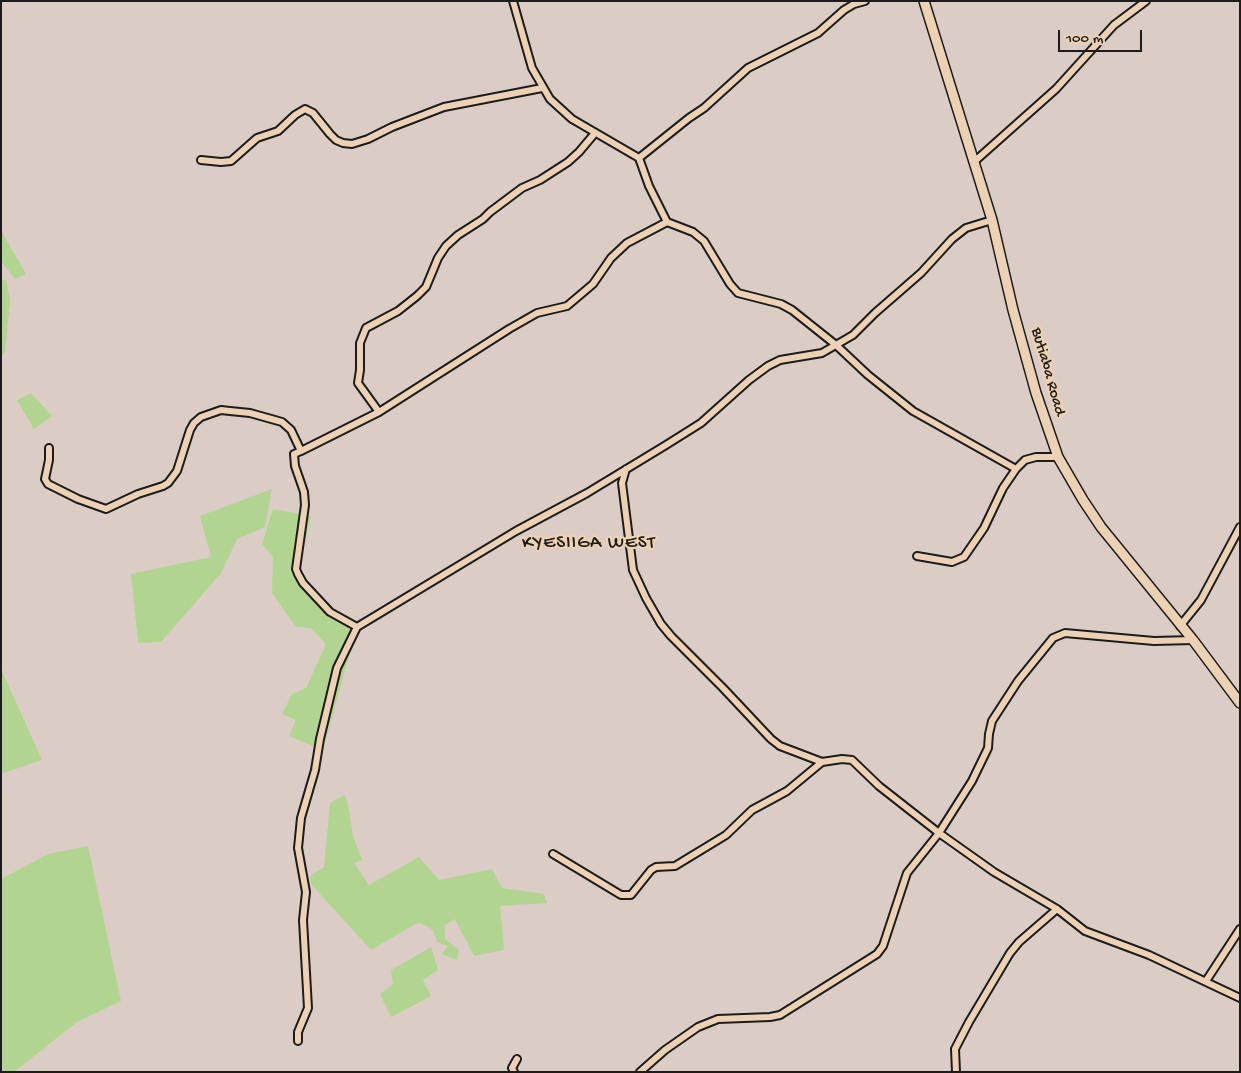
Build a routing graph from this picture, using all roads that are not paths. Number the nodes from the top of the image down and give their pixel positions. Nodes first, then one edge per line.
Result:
1 (512, 1) edge
2 (865, 1) edge
3 (924, 1) edge
4 (1146, 1) edge
5 (542, 88) junction
6 (595, 133) junction
7 (639, 158) junction
8 (201, 160) dead end
9 (975, 161) junction
10 (992, 220) junction
11 (667, 222) junction
12 (836, 345) junction
13 (379, 412) junction
14 (49, 448) dead end
15 (301, 451) junction
16 (1058, 457) junction
17 (626, 469) junction
18 (1016, 469) junction
19 (1240, 527) edge
20 (917, 556) dead end
21 (1180, 626) junction
22 (357, 627) junction
23 (1193, 640) junction
24 (1240, 702) edge
25 (822, 762) junction
26 (939, 833) junction
27 (552, 854) dead end
28 (1057, 909) junction
29 (1240, 929) edge
30 (1206, 982) junction
31 (1240, 998) edge
32 (298, 1041) dead end
33 (517, 1059) dead end
34 (514, 1072) edge
35 (640, 1072) edge
36 (956, 1072) edge

1 - 5 street
2 - 7 street
3 - 9 main road, Butiaba Road
4 - 9 street
5 - 6 street
5 - 8 street
6 - 7 street
6 - 13 street
7 - 11 street
9 - 10 main road, Butiaba Road
10 - 12 street
10 - 16 main road, Butiaba Road
11 - 12 street
11 - 13 street
12 - 17 street
12 - 18 street
13 - 15 street
14 - 15 street
15 - 22 street
16 - 18 street
16 - 21 main road, Butiaba Road
17 - 22 street
17 - 25 street
18 - 20 street
19 - 21 street
21 - 23 main road, Butiaba Road
22 - 32 street
23 - 24 main road, Butiaba Road
23 - 26 street
25 - 26 street
25 - 27 street
26 - 28 street
26 - 35 street
28 - 30 street
28 - 36 street
29 - 30 street
30 - 31 street
33 - 34 street

